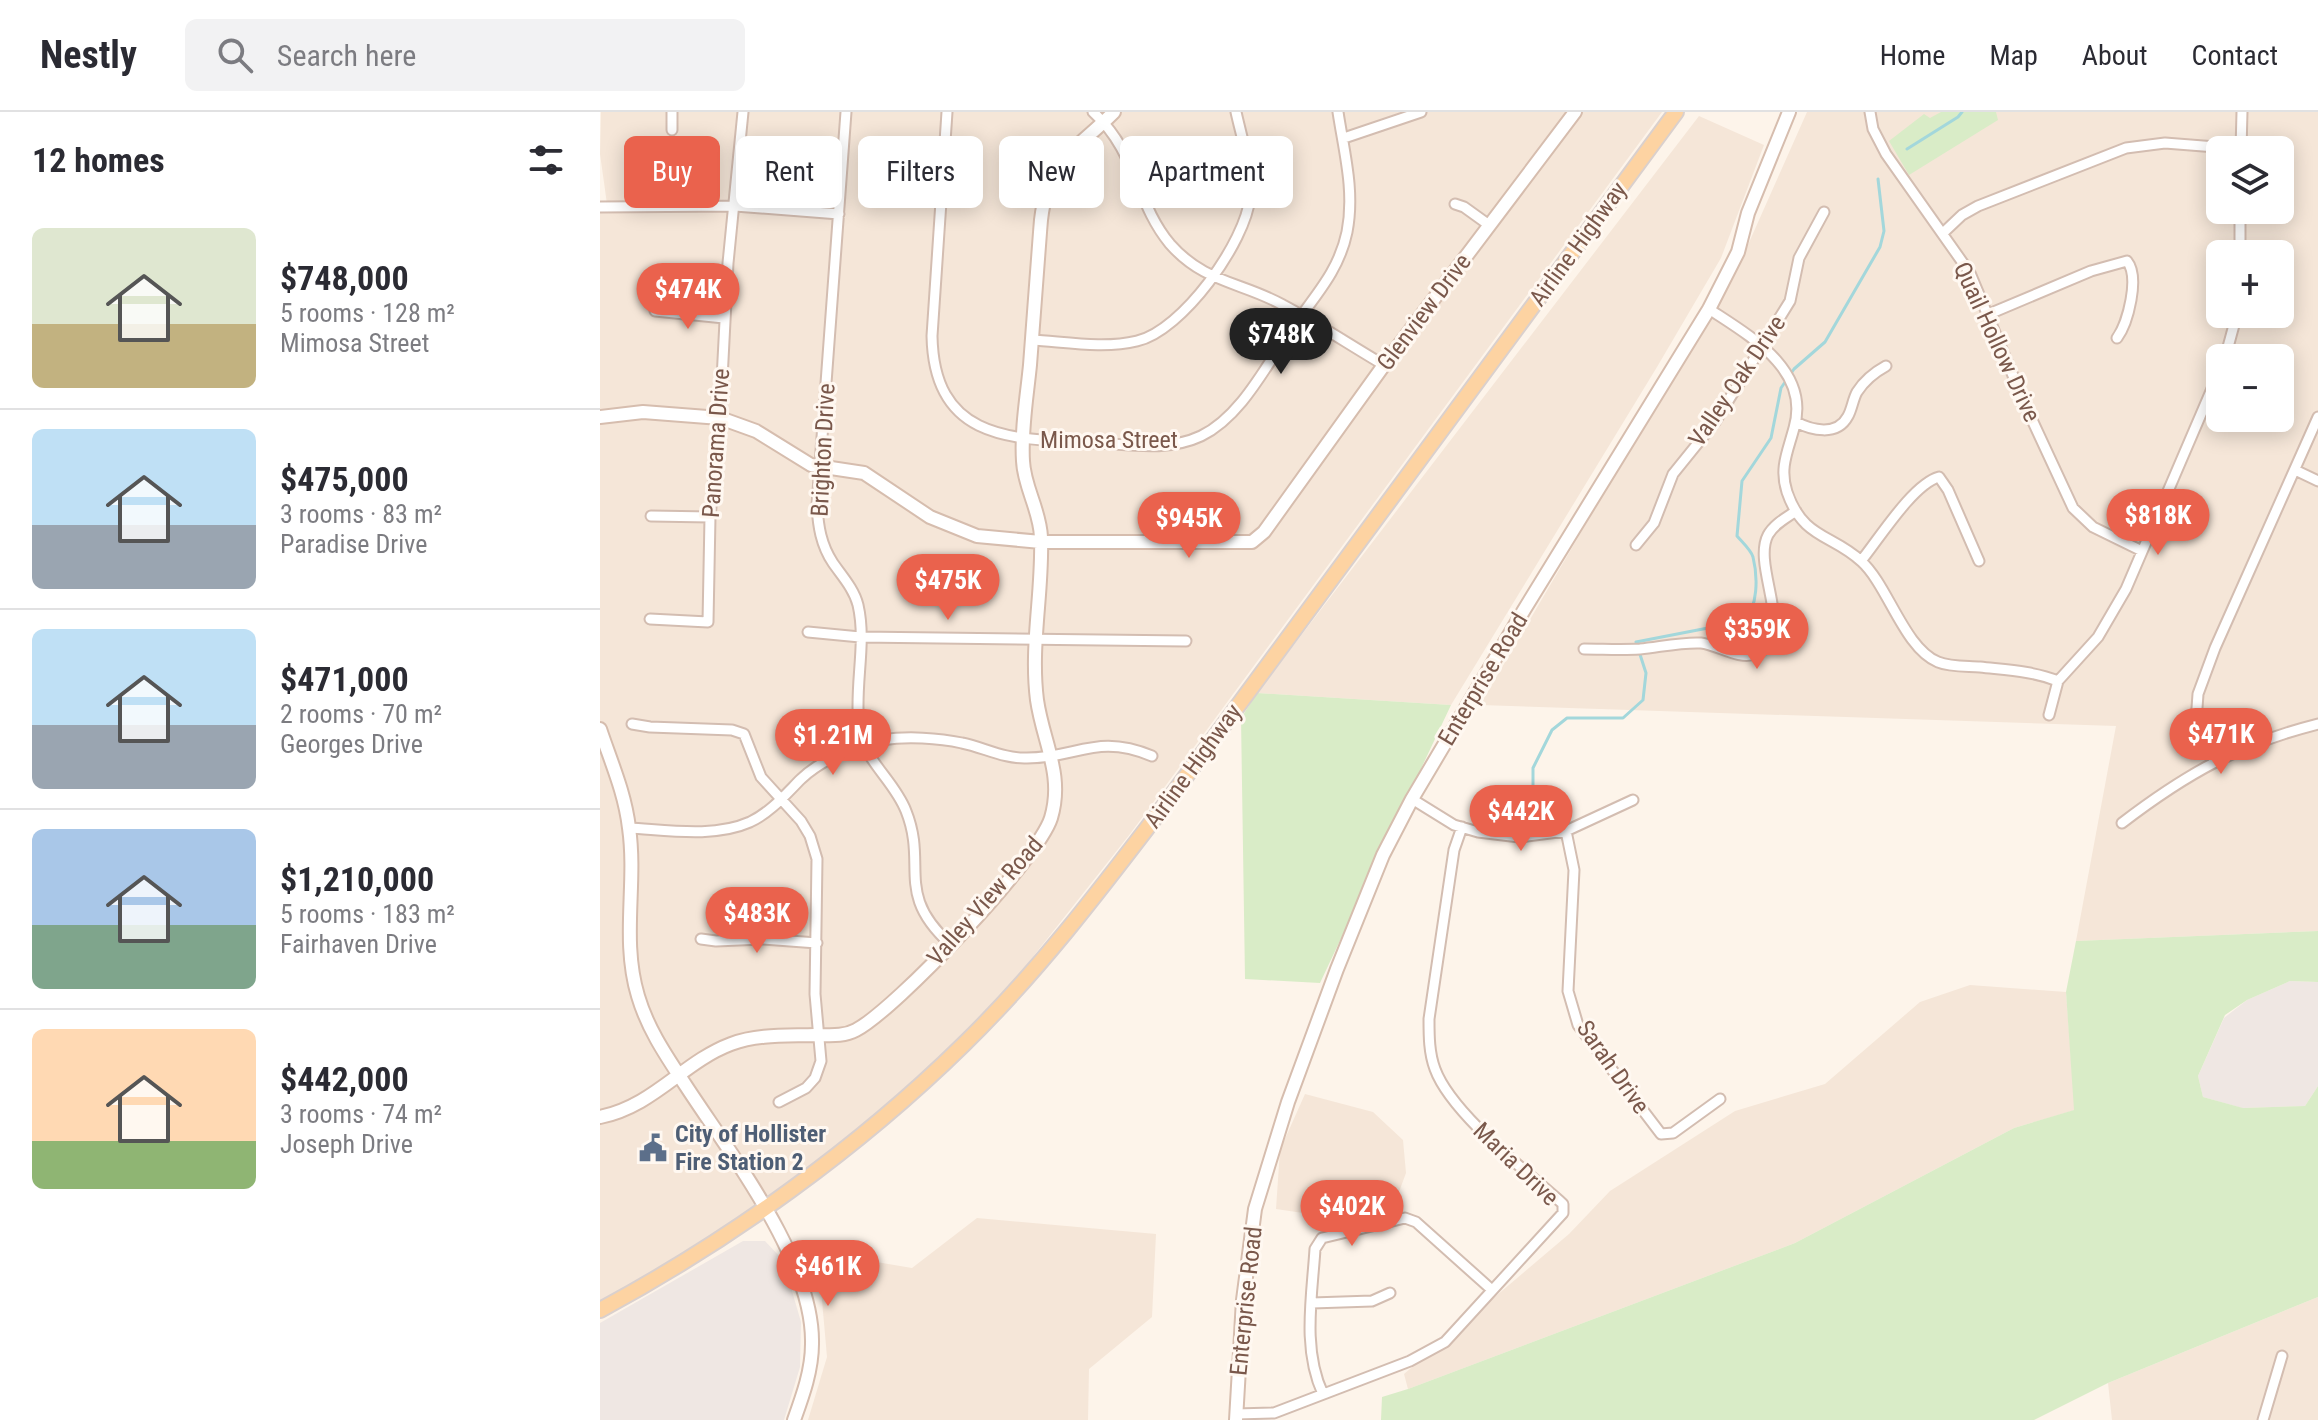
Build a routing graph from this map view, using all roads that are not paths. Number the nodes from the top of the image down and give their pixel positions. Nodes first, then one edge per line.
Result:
1 (672, 112) edge
2 (743, 112) edge
3 (846, 112) edge
4 (947, 112) edge
5 (1093, 112) edge
6 (1114, 112) edge
7 (1236, 112) edge
8 (1338, 112) edge
9 (1421, 112) edge
10 (1575, 112) edge
11 (1676, 112) edge
12 (1789, 112) edge
13 (1870, 112) edge
14 (2242, 112) edge
15 (1104, 122) junction
16 (672, 130) dead end
17 (2241, 136) edge
18 (1344, 138) junction
19 (2206, 146) edge
20 (1455, 204) dead end
21 (735, 206) junction
22 (600, 207) edge
23 (1824, 212) dead end
24 (839, 214) junction
25 (1489, 225) junction
26 (1943, 233) junction
27 (1211, 277) junction
28 (1709, 309) junction
29 (655, 311) dead end
30 (1989, 314) junction
31 (1301, 316) junction
32 (724, 318) junction
33 (2117, 338) dead end
34 (1032, 340) junction
35 (1762, 347) junction
36 (1384, 365) junction
37 (1886, 366) dead end
38 (2206, 402) edge
39 (600, 417) edge
40 (2318, 417) edge
41 (720, 418) junction
42 (1796, 422) junction
43 (1024, 440) junction
44 (821, 466) junction
45 (2295, 470) junction
46 (2318, 481) edge
47 (1796, 511) junction
48 (651, 516) dead end
49 (710, 517) junction
50 (1041, 542) junction
51 (1636, 545) dead end
52 (2142, 551) junction
53 (1861, 561) junction
54 (1979, 561) dead end
55 (650, 619) dead end
56 (808, 632) dead end
57 (860, 637) junction
58 (1035, 640) junction
59 (1186, 641) dead end
60 (1584, 649) dead end
61 (2058, 681) junction
62 (2049, 715) dead end
63 (632, 724) dead end
64 (2318, 724) edge
65 (600, 729) edge
66 (864, 746) junction
67 (1052, 755) junction
68 (1152, 756) dead end
69 (2214, 761) junction
70 (781, 799) junction
71 (1412, 799) junction
72 (1633, 800) dead end
73 (2122, 823) dead end
74 (1462, 827) junction
75 (629, 828) junction
76 (1566, 831) junction
77 (701, 939) dead end
78 (817, 943) junction
79 (950, 944) junction
80 (817, 1035) junction
81 (680, 1076) junction
82 (1720, 1099) dead end
83 (779, 1102) dead end
84 (600, 1117) edge
85 (763, 1208) junction
86 (1492, 1290) junction
87 (1390, 1293) dead end
88 (1312, 1303) junction
89 (600, 1310) edge
90 (2282, 1356) dead end
91 (1323, 1394) junction
92 (1236, 1417) edge
93 (794, 1420) edge
94 (2263, 1420) edge

1 - 16 street
2 - 21 street, Panorama Drive
3 - 24 street, Brighton Drive
4 - 43 street, Mimosa Street
5 - 15 street
6 - 15 street, Valley View Road
7 - 27 street
8 - 18 street, Mimosa Street
9 - 18 street
10 - 25 street, Glenview Drive
11 - 85 main road, Airline Highway
12 - 28 street, Enterprise Road
13 - 26 street, Quail Hollow Drive
14 - 17 street
15 - 27 street
15 - 34 street, Valley View Road
18 - 31 street, Mimosa Street
19 - 26 street
20 - 25 street
21 - 22 street
21 - 24 street
21 - 32 street, Panorama Drive
23 - 35 street, Valley Oak Drive
24 - 44 street, Brighton Drive
25 - 36 street, Glenview Drive
26 - 30 street, Quail Hollow Drive
27 - 31 street
27 - 34 street
28 - 35 street
28 - 71 street, Enterprise Road
29 - 32 street
30 - 33 street
30 - 52 street, Quail Hollow Drive
31 - 36 street
31 - 43 street, Mimosa Street
32 - 41 street, Panorama Drive
34 - 43 street, Valley View Road
35 - 42 street
35 - 51 street, Valley Oak Drive
36 - 50 street, Glenview Drive
37 - 42 street
38 - 52 street
39 - 41 street, Glenview Drive
40 - 45 street
41 - 44 street, Glenview Drive
41 - 49 street, Panorama Drive
42 - 47 street
43 - 50 street, Valley View Road
44 - 50 street, Glenview Drive
44 - 57 street, Brighton Drive
45 - 46 street
45 - 69 street
47 - 53 street
47 - 60 street
48 - 49 street
49 - 55 street, Panorama Drive
50 - 58 street, Valley View Road
52 - 61 street
53 - 54 street
53 - 61 street
56 - 57 street
57 - 58 street
57 - 66 street, Brighton Drive
58 - 59 street
58 - 67 street, Valley View Road
61 - 62 street
63 - 70 street
64 - 69 street
65 - 75 street
66 - 67 street
66 - 70 street
66 - 79 street, Brighton Drive
67 - 68 street
67 - 79 street, Valley View Road
69 - 73 street
70 - 75 street
70 - 78 street
71 - 74 street
71 - 92 street, Enterprise Road
72 - 76 street
74 - 76 street
74 - 86 street, Maria Drive
75 - 81 street
76 - 82 street, Sarah Drive
77 - 78 street
78 - 80 street
79 - 80 street, Valley View Road
80 - 81 street, Valley View Road
80 - 83 street
81 - 84 street, Valley View Road
81 - 85 street
85 - 89 main road, Airline Highway
85 - 93 street
86 - 88 street
86 - 91 street, Maria Drive
87 - 88 street
88 - 91 street
90 - 94 street
91 - 92 street, Maria Drive

